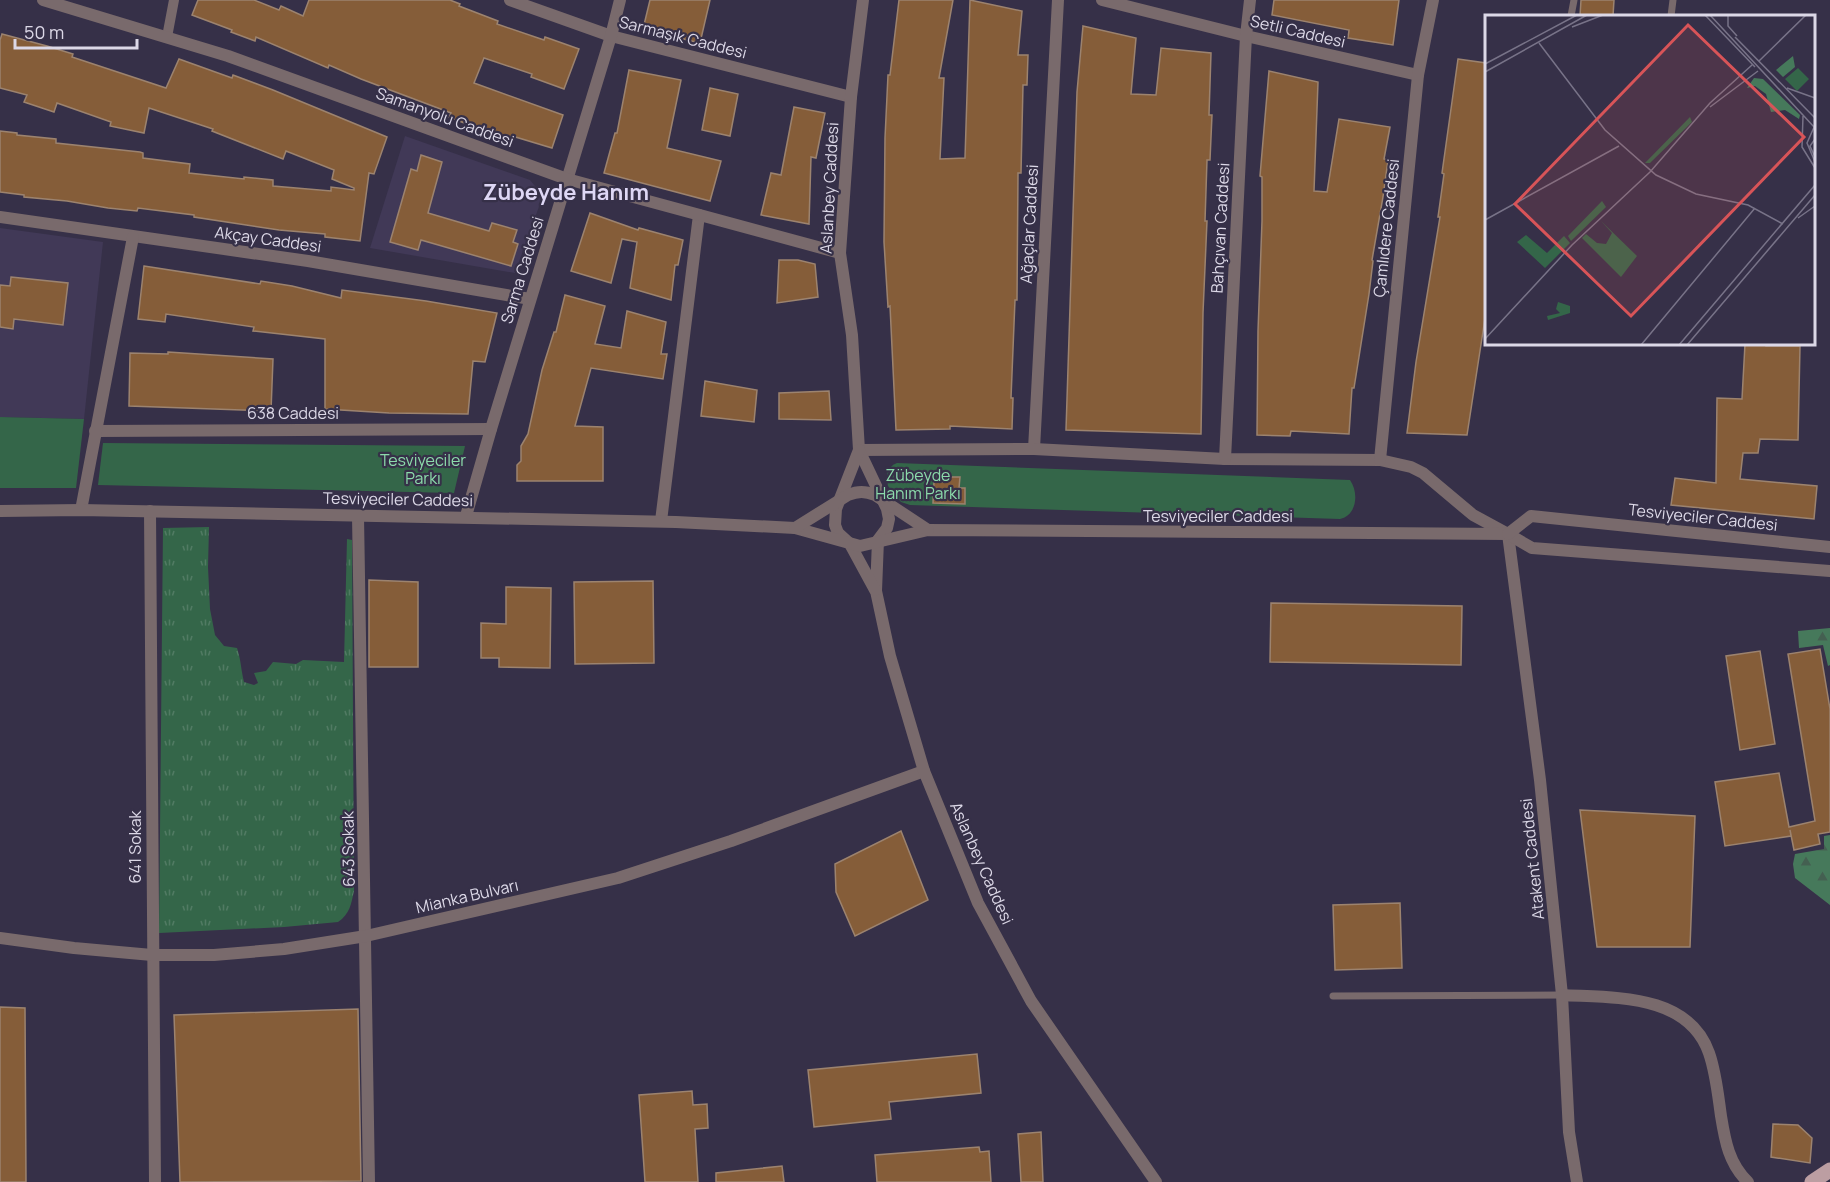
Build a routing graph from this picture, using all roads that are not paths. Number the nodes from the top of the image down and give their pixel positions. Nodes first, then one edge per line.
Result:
1 (43, 0) edge
2 (174, 0) edge
3 (510, 0) edge
4 (620, 0) edge
5 (863, 0) edge
6 (1058, 0) edge
7 (1102, 0) edge
8 (1250, 0) edge
9 (1433, 0) edge
10 (1574, 0) edge
11 (1672, 0) edge
12 (1571, 15) edge
13 (1671, 15) edge
14 (611, 36) junction
15 (1246, 36) junction
16 (167, 37) junction
17 (1418, 75) junction
18 (851, 98) junction
19 (567, 179) junction
20 (699, 215) junction
21 (0, 217) edge
22 (133, 237) junction
23 (840, 253) junction
24 (531, 298) junction
25 (490, 429) junction
26 (95, 431) junction
27 (1034, 449) junction
28 (859, 450) junction
29 (1225, 459) junction
30 (1380, 460) junction
31 (840, 501) junction
32 (882, 501) junction
33 (81, 510) junction
34 (0, 511) edge
35 (150, 511) junction
36 (358, 516) junction
37 (466, 516) junction
38 (661, 521) junction
39 (795, 528) junction
40 (928, 530) junction
41 (1508, 534) junction
42 (878, 540) junction
43 (850, 544) junction
44 (1830, 547) edge
45 (1830, 571) edge
46 (876, 591) junction
47 (924, 771) junction
48 (366, 936) junction
49 (0, 938) edge
50 (152, 955) junction
51 (1562, 995) junction
52 (1333, 996) dead end
53 (1830, 1170) edge
54 (155, 1182) edge
55 (369, 1182) edge
56 (1155, 1182) edge
57 (1577, 1182) edge
58 (1748, 1182) edge
59 (1812, 1182) edge

1 - 16 street, Samanyolu Caddesi
2 - 16 street
3 - 14 street, Sarmaşık Caddesi
4 - 14 street, Sarma Caddesi
5 - 18 street, Aslanbey Caddesi
6 - 27 street, Ağaçlar Caddesi
7 - 15 street, Setli Caddesi
8 - 15 street, Bahçıvan Caddesi
9 - 17 street, Çamlıdere Caddesi
10 - 12 lane
11 - 13 lane
14 - 18 street, Sarmaşık Caddesi
14 - 19 street, Sarma Caddesi
15 - 17 street, Setli Caddesi
15 - 29 street, Bahçıvan Caddesi
16 - 19 street, Samanyolu Caddesi
17 - 30 street, Çamlıdere Caddesi
18 - 23 street, Aslanbey Caddesi
19 - 20 street, Samanyolu Caddesi
19 - 24 street, Sarma Caddesi
20 - 23 street, Samanyolu Caddesi
20 - 38 street
21 - 22 street, Akçay Caddesi
22 - 24 street, Akçay Caddesi
22 - 26 street
23 - 28 street, Aslanbey Caddesi
24 - 25 street, Sarma Caddesi
25 - 26 street, 638 Caddesi
25 - 37 street, Sarma Caddesi
26 - 33 street
27 - 28 street
27 - 29 street
28 - 31 street
28 - 32 street
29 - 30 street
30 - 41 street
31 - 32 street
31 - 39 street
31 - 43 street
32 - 40 street
32 - 42 street
33 - 34 street, Tesviyeciler Caddesi
33 - 35 street, Tesviyeciler Caddesi
35 - 36 street, Tesviyeciler Caddesi
35 - 50 street, 641 Sokak
36 - 37 street, Tesviyeciler Caddesi
36 - 48 street, 643 Sokak
37 - 38 street, Tesviyeciler Caddesi
38 - 39 street, Tesviyeciler Caddesi
39 - 43 street, Tesviyeciler Caddesi
40 - 41 street, Tesviyeciler Caddesi
40 - 42 street, Tesviyeciler Caddesi
41 - 44 street, Tesviyeciler Caddesi
41 - 45 street, Tesviyeciler Caddesi
41 - 51 street, Atakent Caddesi
42 - 43 street
42 - 46 street
43 - 46 street
46 - 47 street, Aslanbey Caddesi
47 - 48 street, Mianka Bulvarı
47 - 56 street, Aslanbey Caddesi
48 - 50 street, Mianka Bulvarı
48 - 55 street, 643 Sokak
49 - 50 street, Mianka Bulvarı
50 - 54 street, 641 Sokak
51 - 52 lane
51 - 57 street, Atakent Caddesi
51 - 58 street
53 - 59 main road

